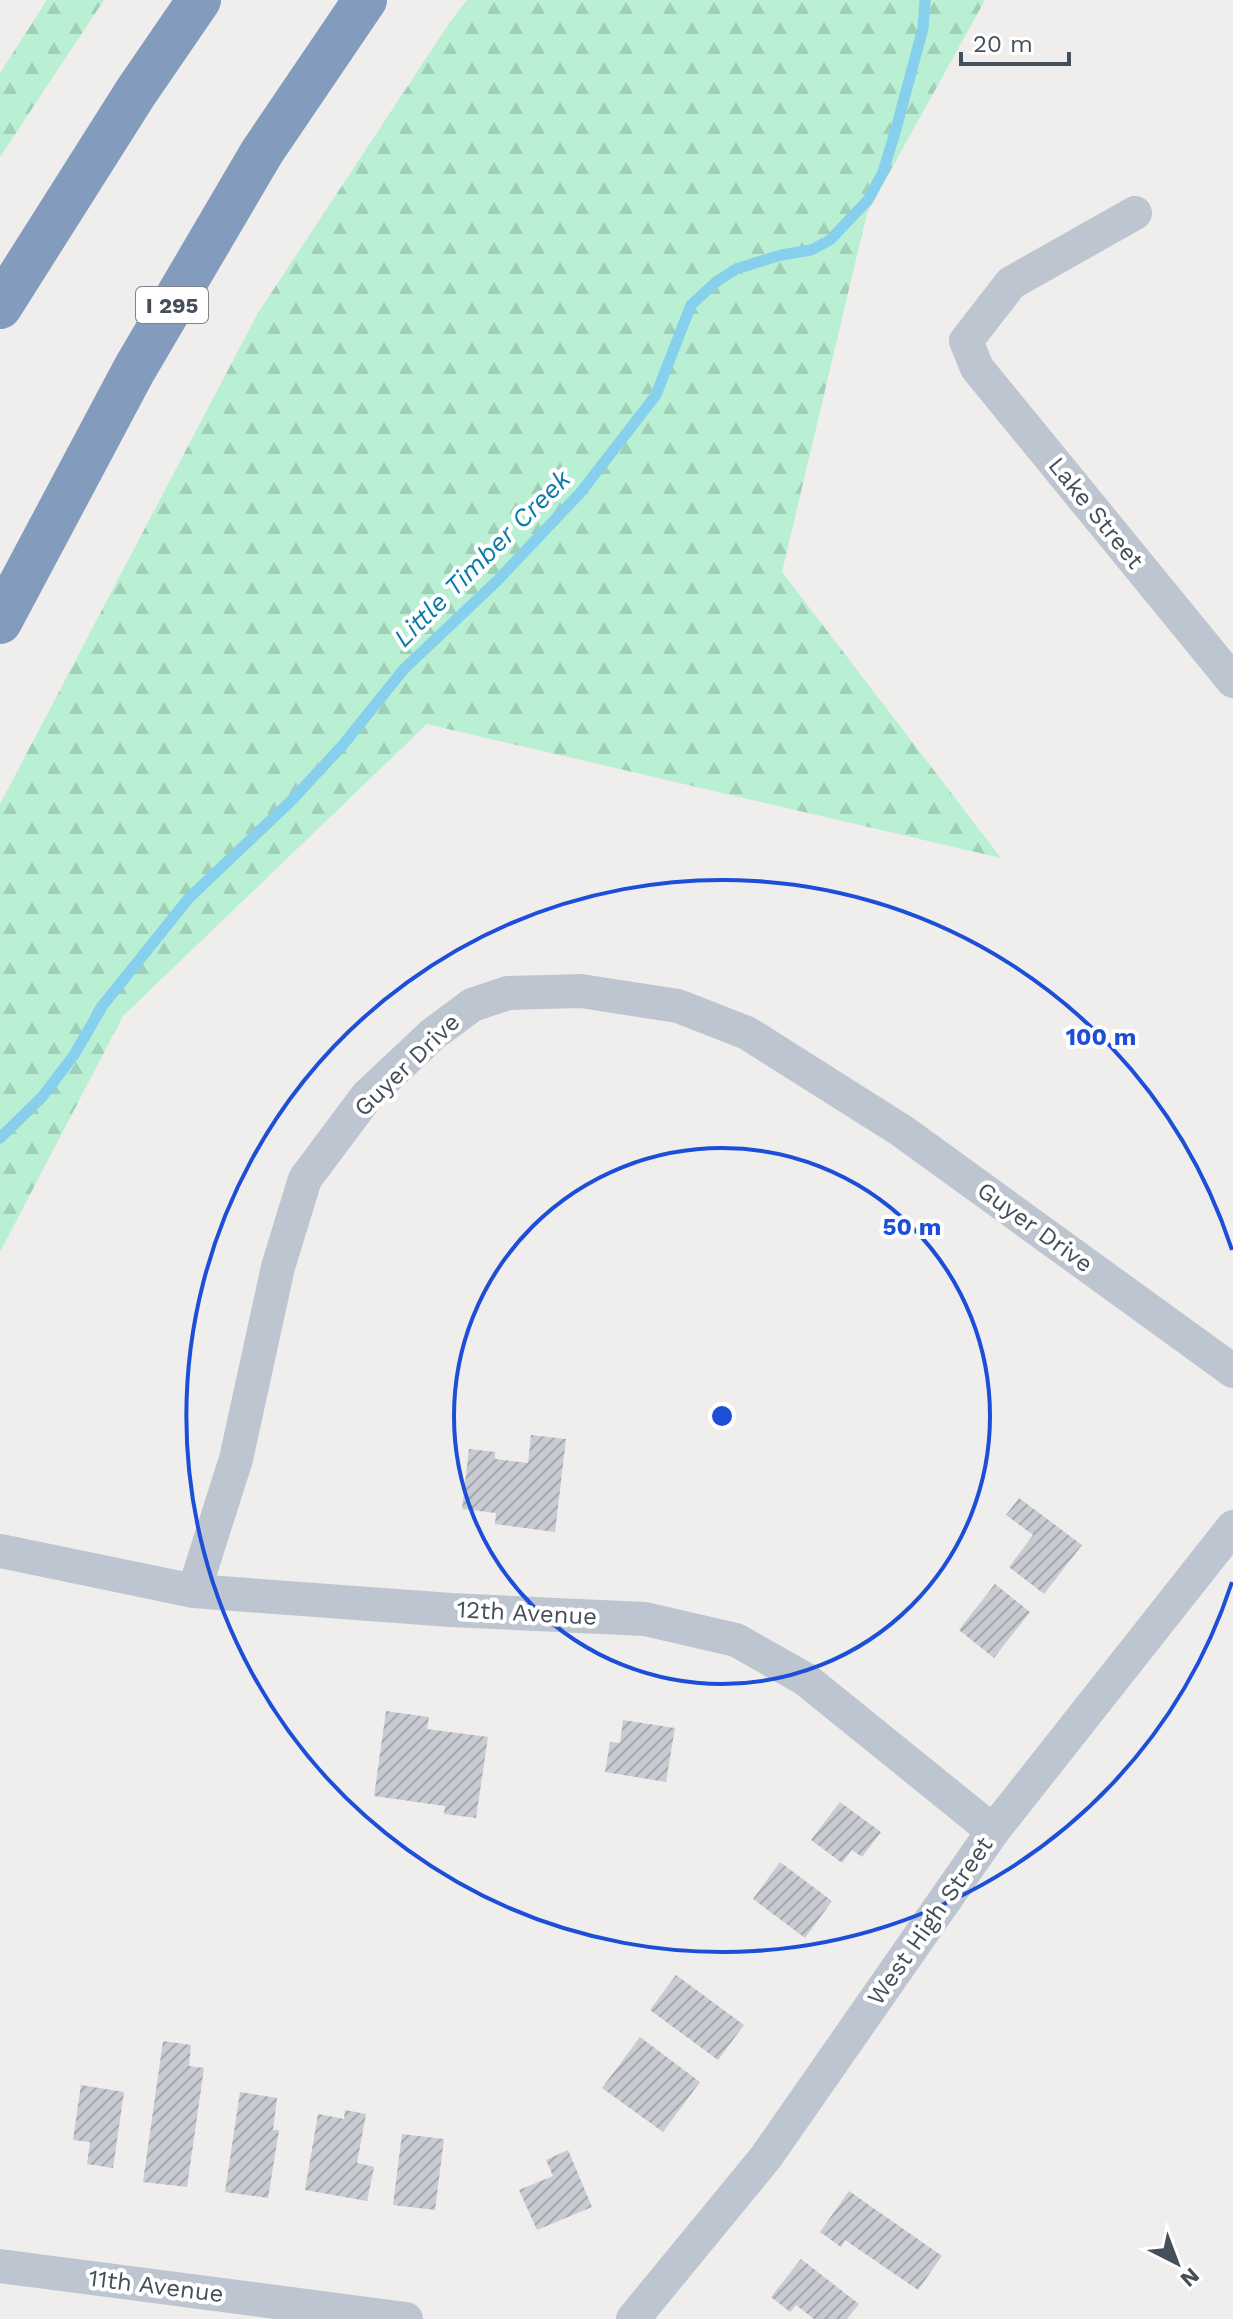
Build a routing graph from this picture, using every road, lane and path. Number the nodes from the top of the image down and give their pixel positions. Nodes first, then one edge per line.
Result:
1 (199, 0) edge
2 (365, 0) edge
3 (1135, 213) dead end
4 (0, 307) edge
5 (0, 622) edge
6 (1227, 663) edge
7 (1233, 1371) edge
8 (1233, 1527) edge
9 (0, 1551) edge
10 (194, 1591) junction
11 (993, 1831) junction
12 (0, 2266) edge
13 (406, 2319) edge
14 (633, 2319) edge

1 - 4 highway
2 - 5 highway, I 295
3 - 6 street, Lake Street
7 - 10 street, Guyer Drive
8 - 11 street, West High Street
9 - 10 street, 12th Avenue
10 - 11 street, 12th Avenue
11 - 14 street, West High Street
12 - 13 street, 11th Avenue

